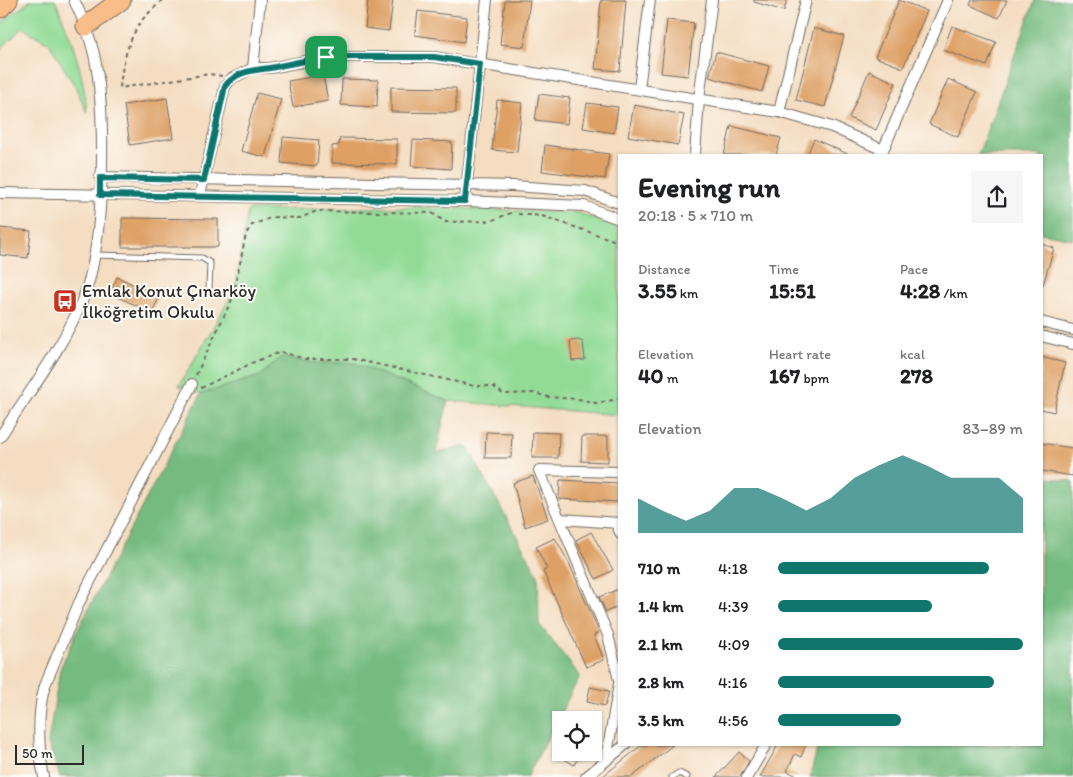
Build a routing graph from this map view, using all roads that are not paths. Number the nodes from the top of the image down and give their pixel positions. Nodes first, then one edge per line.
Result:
1 (8, 0) edge
2 (74, 0) edge
3 (120, 0) edge
4 (260, 0) edge
5 (488, 0) edge
6 (650, 0) edge
7 (712, 0) edge
8 (806, 0) edge
9 (948, 0) edge
10 (0, 8) edge
11 (86, 26) junction
12 (480, 64) junction
13 (253, 68) junction
14 (639, 89) junction
15 (699, 99) junction
16 (779, 112) junction
17 (882, 152) edge
18 (695, 154) edge
19 (100, 178) junction
20 (204, 180) junction
21 (466, 185) junction
22 (0, 193) edge
23 (100, 195) junction
24 (200, 195) junction
25 (465, 201) junction
26 (618, 203) edge
27 (618, 219) edge
28 (94, 255) junction
29 (209, 289) dead end
30 (1043, 322) edge
31 (1073, 330) edge
32 (1043, 336) edge
33 (1073, 344) edge
34 (192, 384) road end
35 (0, 437) edge
36 (618, 472) edge
37 (560, 519) junction
38 (616, 523) edge
39 (618, 676) edge
40 (618, 690) edge
41 (624, 746) edge
42 (765, 746) edge
43 (606, 760) junction
44 (44, 777) edge
45 (586, 777) edge
46 (672, 777) edge
47 (687, 777) edge
48 (748, 777) edge

1 - 10 highway
2 - 11 street
3 - 11 highway
4 - 13 street
5 - 12 street
6 - 14 street
7 - 15 street
8 - 16 street
9 - 17 street
11 - 19 street
12 - 13 street
12 - 14 street
12 - 21 street
13 - 20 street
14 - 15 street
15 - 16 street
15 - 18 street
16 - 17 street
19 - 20 street
19 - 23 street
20 - 21 street
20 - 24 street
21 - 25 street
21 - 26 street
22 - 23 street
23 - 24 street
23 - 28 street
24 - 25 street
25 - 27 street
28 - 29 lane
28 - 35 street
30 - 31 street
32 - 33 street
34 - 44 street
36 - 37 street
37 - 38 street
37 - 39 street
40 - 43 street
41 - 43 street
42 - 48 street
43 - 45 street
46 - 47 lane

